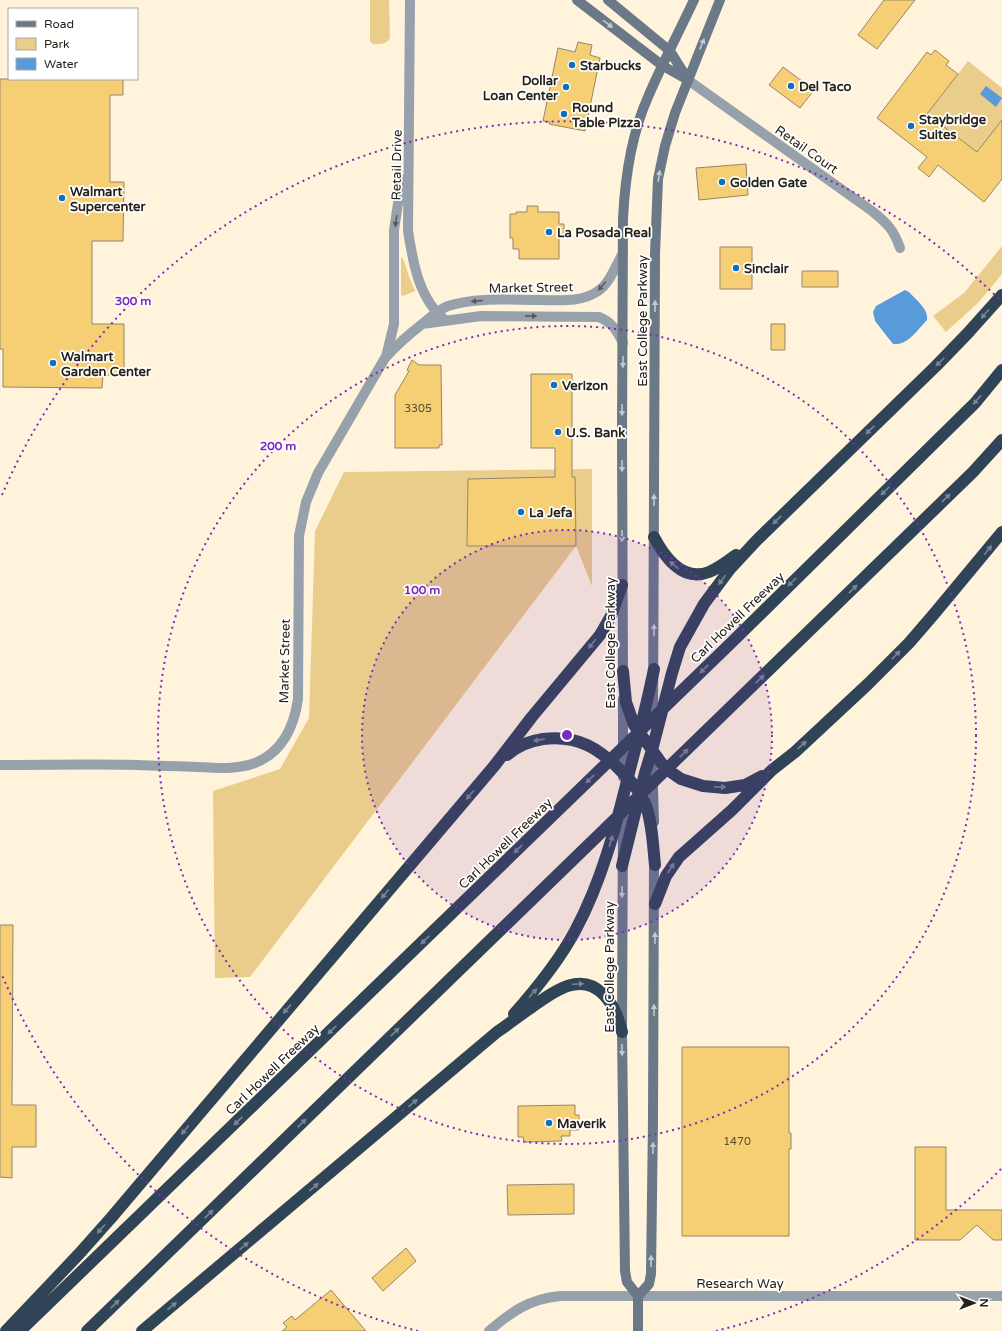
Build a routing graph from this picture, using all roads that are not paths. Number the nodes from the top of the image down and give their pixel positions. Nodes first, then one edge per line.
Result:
1 (410, 0) edge
2 (577, 0) edge
3 (608, 0) edge
4 (694, 0) edge
5 (720, 0) edge
6 (670, 51) junction
7 (663, 66) junction
8 (688, 80) junction
9 (409, 170) junction
10 (900, 248) dead end
11 (623, 253) junction
12 (1002, 295) edge
13 (436, 312) junction
14 (445, 320) junction
15 (422, 324) junction
16 (623, 344) junction
17 (385, 358) junction
18 (1002, 370) edge
19 (1002, 440) edge
20 (1002, 532) edge
21 (654, 537) junction
22 (756, 540) junction
23 (622, 585) junction
24 (654, 669) junction
25 (623, 671) junction
26 (640, 733) junction
27 (652, 750) junction
28 (0, 765) edge
29 (495, 765) junction
30 (772, 770) junction
31 (626, 775) junction
32 (640, 795) junction
33 (623, 797) junction
34 (654, 865) junction
35 (622, 866) junction
36 (654, 904) junction
37 (497, 1032) junction
38 (622, 1032) junction
39 (638, 1296) junction
40 (1002, 1296) edge
41 (6, 1331) edge
42 (20, 1331) edge
43 (87, 1331) edge
44 (142, 1331) edge
45 (488, 1331) edge
46 (638, 1331) edge

1 - 9 street, Retail Drive
2 -> 7 main road
3 - 6 main road
4 - 6 main road, East College Parkway
8 -> 5 main road, East College Parkway
6 - 7 main road, East College Parkway
6 - 8 main road
7 - 8 main road
7 - 11 main road, East College Parkway
8 - 10 street, Retail Court
21 -> 8 main road, East College Parkway
9 - 13 street, Retail Drive
9 -> 17 street
11 -> 13 street, Market Street
11 - 16 main road, East College Parkway
12 -> 22 highway
13 - 14 street, Retail Drive
13 - 15 street, Market Street
14 - 15 street, Market Street
14 -> 16 street, Market Street
15 - 17 street, Market Street
16 -> 23 main road, East College Parkway
17 - 28 street, Market Street
18 -> 42 highway, Carl Howell Freeway
43 -> 19 highway
30 -> 20 highway
22 -> 21 highway
24 -> 21 main road, East College Parkway
22 -> 27 highway
23 - 25 main road, East College Parkway
23 -> 29 highway
24 - 26 highway
24 - 27 main road, East College Parkway
25 - 26 highway
25 - 31 main road, East College Parkway
26 - 27 highway
26 - 31 highway
27 -> 30 highway
27 - 32 highway
27 - 34 main road, East College Parkway
31 -> 29 highway
29 -> 41 highway
36 -> 30 highway
31 - 32 highway
31 - 33 highway
32 - 34 highway
32 - 35 highway
33 - 35 main road, East College Parkway
37 -> 33 highway
34 - 36 main road, East College Parkway
35 -> 38 main road, East College Parkway
39 -> 36 main road, East College Parkway
37 -> 38 highway
44 -> 37 highway
38 -> 39 main road, East College Parkway
39 - 40 street, Research Way
39 - 45 street, Research Way
39 - 46 main road

